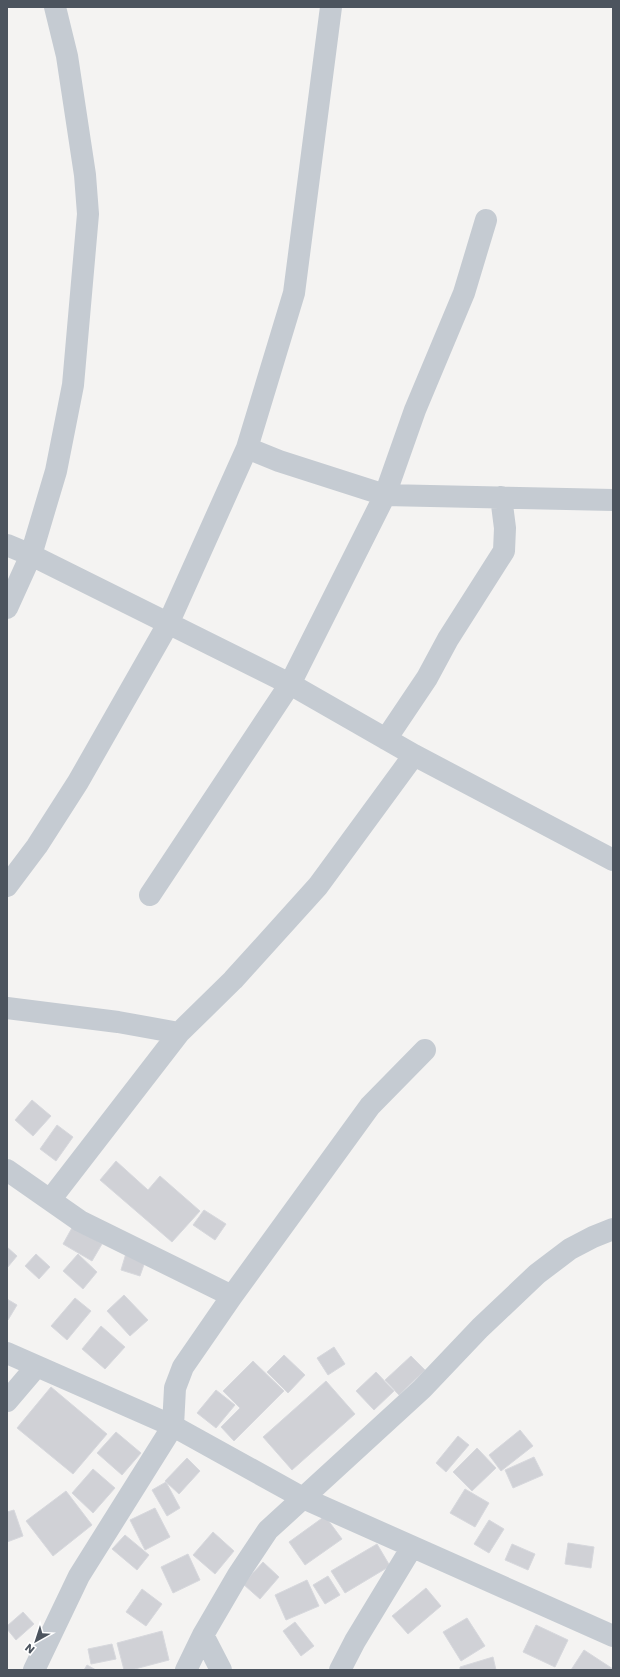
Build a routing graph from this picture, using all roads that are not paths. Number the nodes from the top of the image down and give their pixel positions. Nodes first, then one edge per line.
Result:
1 (55, 7) edge
2 (331, 7) edge
3 (486, 220) dead end
4 (247, 448) junction
5 (385, 495) junction
6 (501, 497) junction
7 (613, 500) edge
8 (7, 545) edge
9 (31, 555) junction
10 (7, 608) edge
11 (168, 624) junction
12 (290, 684) junction
13 (386, 739) junction
14 (414, 756) junction
15 (613, 860) edge
16 (7, 886) edge
17 (150, 895) dead end
18 (7, 1008) edge
19 (179, 1033) junction
20 (425, 1050) dead end
21 (7, 1170) edge
22 (50, 1200) junction
23 (613, 1229) edge
24 (232, 1296) junction
25 (7, 1353) edge
26 (36, 1367) junction
27 (7, 1401) edge
28 (173, 1426) junction
29 (303, 1498) junction
30 (412, 1547) junction
31 (203, 1635) junction
32 (613, 1636) edge
33 (34, 1670) edge
34 (186, 1670) edge
35 (221, 1670) edge
36 (340, 1670) edge

1 - 9 street
2 - 4 street
3 - 5 street
4 - 5 street
4 - 11 street
5 - 6 street
5 - 12 street
6 - 7 street
6 - 13 street
8 - 9 street
9 - 10 street
9 - 11 street
11 - 12 street
11 - 16 street
12 - 13 street
12 - 17 street
13 - 14 street
14 - 15 street
14 - 19 street
18 - 19 street
19 - 22 street
20 - 24 street
21 - 22 street
22 - 24 street
23 - 29 street
24 - 28 street
25 - 26 street
26 - 27 street
26 - 28 street
28 - 29 street
28 - 33 street
29 - 30 street
29 - 31 street
30 - 32 street
30 - 36 street
31 - 34 street
31 - 35 street

